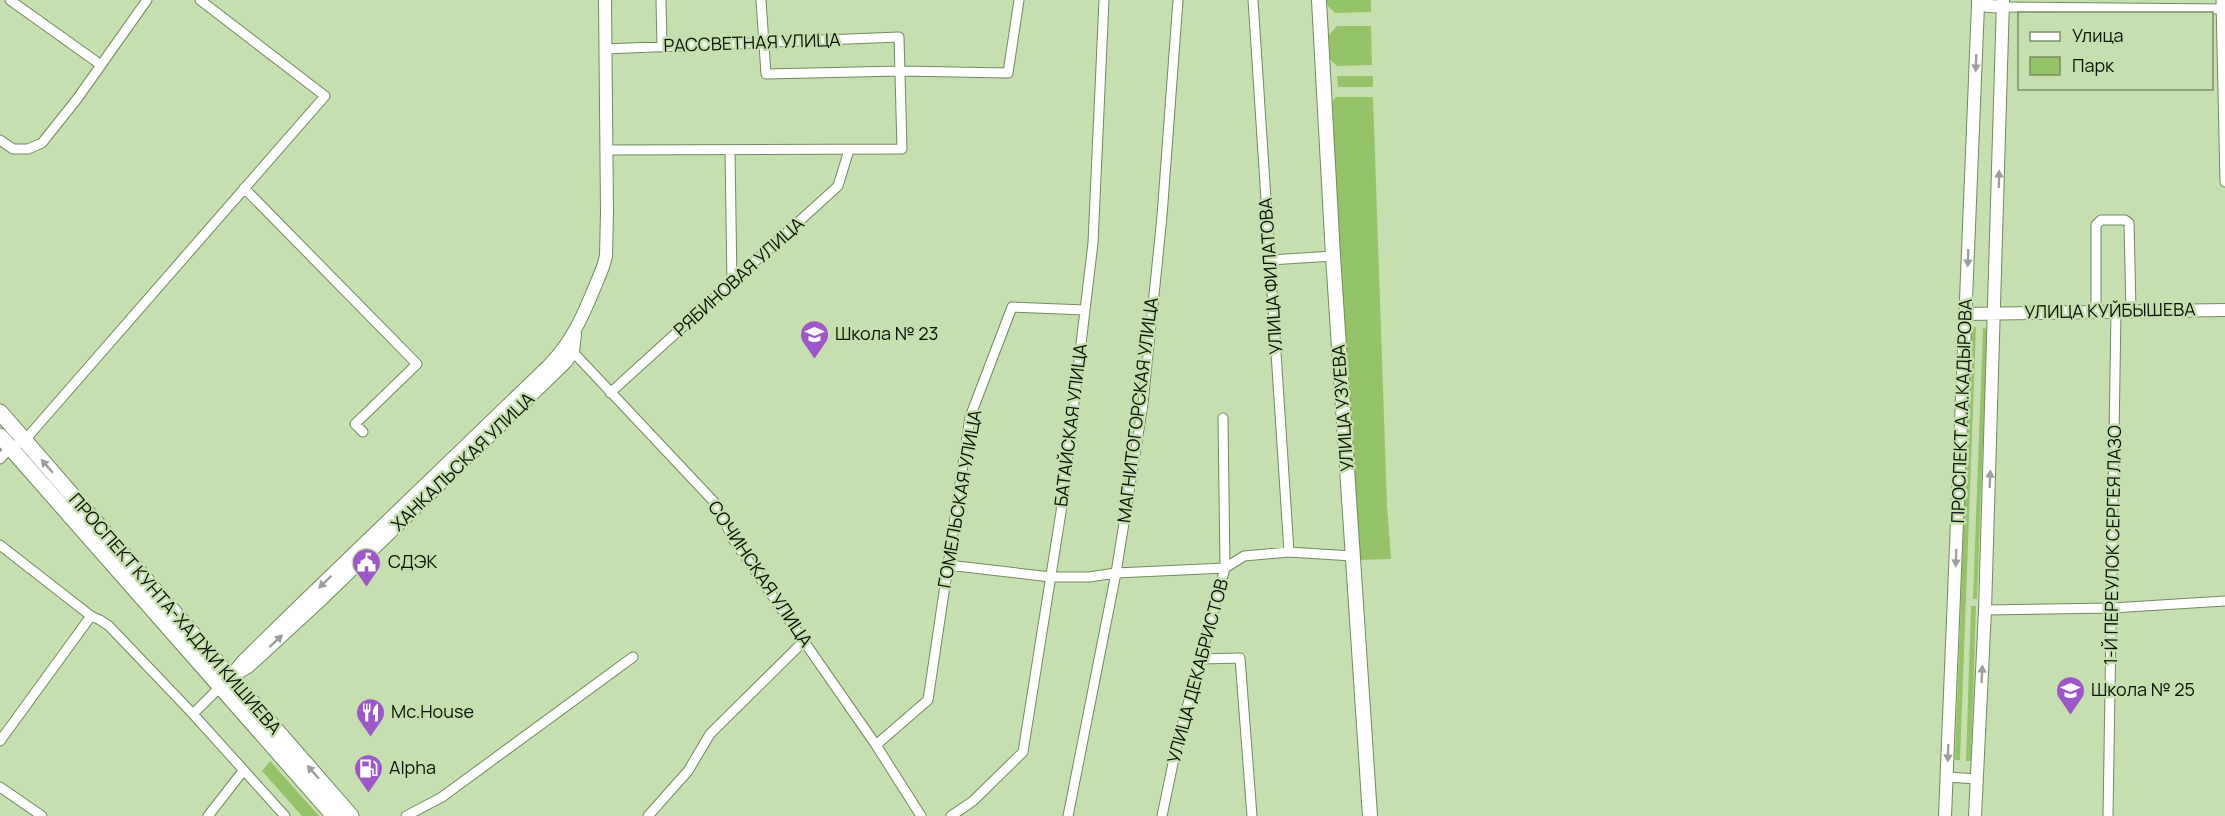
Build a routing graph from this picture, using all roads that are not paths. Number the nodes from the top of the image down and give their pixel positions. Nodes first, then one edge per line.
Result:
1 (10, 0) edge
2 (147, 0) edge
3 (200, 0) edge
4 (605, 0) edge
5 (661, 0) edge
6 (761, 0) edge
7 (1019, 0) edge
8 (1104, 0) edge
9 (1178, 0) edge
10 (1253, 0) edge
11 (1319, 0) edge
12 (1978, 2) edge
13 (2003, 3) edge
14 (2222, 6) edge
15 (764, 42) junction
16 (662, 47) junction
17 (605, 49) junction
18 (101, 65) junction
19 (901, 71) junction
20 (0, 140) edge
21 (606, 150) junction
22 (730, 150) junction
23 (849, 150) junction
24 (2225, 182) edge
25 (244, 188) junction
26 (1333, 256) junction
27 (1269, 260) junction
28 (732, 284) junction
29 (1085, 310) junction
30 (2131, 310) junction
31 (2225, 310) edge
32 (2096, 311) junction
33 (2116, 311) junction
34 (1966, 314) junction
35 (1995, 314) junction
36 (575, 334) junction
37 (573, 352) junction
38 (610, 393) junction
39 (0, 412) edge
40 (1223, 417) dead end
41 (363, 432) dead end
42 (25, 440) junction
43 (3, 448) edge
44 (0, 545) edge
45 (1289, 552) junction
46 (1352, 556) junction
47 (948, 565) junction
48 (1225, 568) junction
49 (1116, 573) junction
50 (1051, 577) junction
51 (2225, 601) edge
52 (2112, 608) junction
53 (1985, 610) junction
54 (91, 616) junction
55 (804, 641) junction
56 (633, 657) dead end
57 (1201, 658) junction
58 (225, 682) junction
59 (193, 714) junction
60 (0, 741) edge
61 (876, 745) junction
62 (243, 771) junction
63 (1947, 777) junction
64 (1977, 778) junction
65 (0, 786) edge
66 (334, 815) edge
67 (42, 816) edge
68 (208, 816) edge
69 (285, 816) edge
70 (351, 816) edge
71 (406, 816) edge
72 (648, 816) edge
73 (921, 816) edge
74 (951, 816) edge
75 (1068, 816) edge
76 (1162, 816) edge
77 (1252, 816) edge
78 (1370, 816) edge
79 (1945, 816) edge
80 (1974, 816) edge
81 (2108, 816) edge

1 - 18 street
2 - 18 street
3 - 25 street
4 - 17 street, ХАНКАЛЬСКАЯ УЛИЦА
5 - 16 street
6 - 15 street
7 - 19 street, РАССВЕТНАЯ УЛИЦА
8 - 29 street, БАТАЙСКАЯ УЛИЦА
9 - 49 street, МАГНИТОГОРСКАЯ УЛИЦА
10 - 27 street, УЛИЦА ФИЛАТОВА
11 - 26 main road, УЛИЦА УЗУЕВА
12 - 13 street, ПРОСПЕКТ А.А.КАДЫРОВА
12 -> 34 street, ПРОСПЕКТ А.А.КАДЫРОВА
13 - 14 street
35 -> 13 street, ПРОСПЕКТ А.А.КАДЫРОВА
14 - 24 street
15 - 16 street, РАССВЕТНАЯ УЛИЦА
15 - 19 street, РАССВЕТНАЯ УЛИЦА
15 - 19 street, РАССВЕТНАЯ УЛИЦА
16 - 17 street, РАССВЕТНАЯ УЛИЦА
17 - 21 street, ХАНКАЛЬСКАЯ УЛИЦА
18 - 20 street
19 - 23 street
21 - 22 street
21 - 36 street, ХАНКАЛЬСКАЯ УЛИЦА
22 - 23 street
22 - 28 street
23 - 28 street, РЯБИНОВАЯ УЛИЦА
25 - 41 street
25 - 42 street
26 - 27 street
26 - 46 main road, УЛИЦА УЗУЕВА
27 - 45 street, УЛИЦА ФИЛАТОВА
28 - 38 street, РЯБИНОВАЯ УЛИЦА
29 - 47 street, ГОМЕЛЬСКАЯ УЛИЦА
29 - 50 street, БАТАЙСКАЯ УЛИЦА
30 - 31 street, УЛИЦА КУЙБЫШЕВА
30 - 32 street
30 - 33 street, УЛИЦА КУЙБЫШЕВА
32 - 33 street, УЛИЦА КУЙБЫШЕВА
32 - 35 street, УЛИЦА КУЙБЫШЕВА
33 - 52 street, 1-Й ПЕРЕУЛОК СЕРГЕЯ ЛАЗО
34 - 35 street, УЛИЦА КУЙБЫШЕВА
34 -> 63 street, ПРОСПЕКТ А.А.КАДЫРОВА
53 -> 35 street, ПРОСПЕКТ А.А.КАДЫРОВА
36 - 37 street, ХАНКАЛЬСКАЯ УЛИЦА
36 -> 58 street, ХАНКАЛЬСКАЯ УЛИЦА
37 - 38 street, СОЧИНСКАЯ УЛИЦА
58 -> 37 street, ХАНКАЛЬСКАЯ УЛИЦА
38 - 55 street, СОЧИНСКАЯ УЛИЦА
39 - 42 main road, ПРОСПЕКТ КУНТА-ХАДЖИ КИШИЕВА
40 - 48 street, УЛИЦА ДЕКАБРИСТОВ
42 - 43 street
58 -> 42 main road, ПРОСПЕКТ КУНТА-ХАДЖИ КИШИЕВА
43 - 58 main road, ПРОСПЕКТ КУНТА-ХАДЖИ КИШИЕВА
44 - 54 street
45 - 46 street
45 - 48 street
46 - 78 main road, УЛИЦА УЗУЕВА
47 - 50 street
47 - 61 street, ГОМЕЛЬСКАЯ УЛИЦА
48 - 49 street
48 - 57 street, УЛИЦА ДЕКАБРИСТОВ
49 - 50 street
49 - 75 street, МАГНИТОГОРСКАЯ УЛИЦА
50 - 74 street, БАТАЙСКАЯ УЛИЦА
51 - 52 street
52 - 53 street
52 - 81 street, 1-Й ПЕРЕУЛОК СЕРГЕЯ ЛАЗО
64 -> 53 street, ПРОСПЕКТ А.А.КАДЫРОВА
54 - 59 street
54 - 60 street
55 - 61 street, СОЧИНСКАЯ УЛИЦА
55 - 72 street
56 - 71 street
57 - 76 street, УЛИЦА ДЕКАБРИСТОВ
57 - 77 street
58 - 59 street
58 - 66 main road, ПРОСПЕКТ КУНТА-ХАДЖИ КИШИЕВА
70 -> 58 main road, ПРОСПЕКТ КУНТА-ХАДЖИ КИШИЕВА
59 - 62 street
61 - 73 street, СОЧИНСКАЯ УЛИЦА
62 - 68 street
62 - 69 street
63 - 64 street
63 - 79 street, ПРОСПЕКТ А.А.КАДЫРОВА
64 - 80 street, ПРОСПЕКТ А.А.КАДЫРОВА
65 - 67 street

